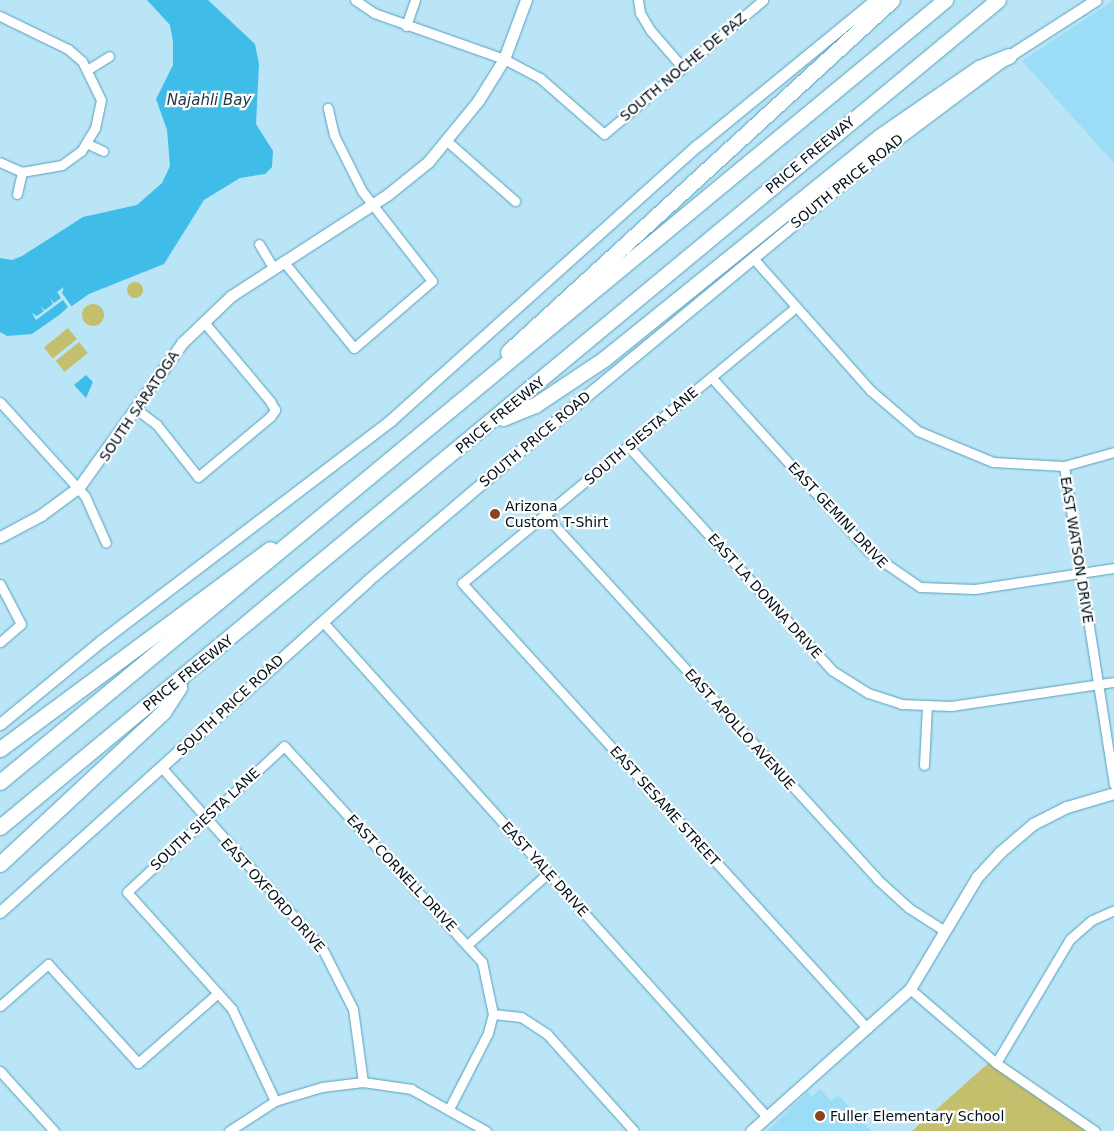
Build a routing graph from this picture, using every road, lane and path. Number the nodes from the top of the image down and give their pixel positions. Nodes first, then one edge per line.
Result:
1 (355, 0) edge
2 (415, 0) edge
3 (526, 0) edge
4 (638, 0) edge
5 (762, 0) edge
6 (875, 0) edge
7 (892, 0) edge
8 (945, 0) edge
9 (998, 0) edge
10 (1096, 0) edge
11 (1078, 4) edge
12 (0, 16) edge
13 (406, 26) junction
14 (109, 56) dead end
15 (1009, 56) junction
16 (504, 59) junction
17 (683, 68) junction
18 (87, 70) junction
19 (328, 108) dead end
20 (447, 141) junction
21 (83, 147) junction
22 (103, 151) dead end
23 (0, 162) edge
24 (22, 172) junction
25 (17, 194) dead end
26 (515, 201) dead end
27 (372, 205) junction
28 (259, 244) dead end
29 (753, 258) junction
30 (278, 264) junction
31 (796, 307) junction
32 (203, 321) junction
33 (711, 377) junction
34 (464, 398) junction
35 (0, 402) edge
36 (136, 409) junction
37 (490, 424) junction
38 (628, 446) junction
39 (1114, 452) edge
40 (1064, 466) junction
41 (79, 487) junction
42 (545, 515) junction
43 (302, 531) junction
44 (0, 538) edge
45 (106, 543) dead end
46 (1114, 568) edge
47 (1081, 573) junction
48 (462, 583) joint
49 (0, 584) edge
50 (323, 622) junction
51 (0, 642) edge
52 (188, 674) junction
53 (1114, 682) edge
54 (1098, 684) junction
55 (927, 706) junction
56 (0, 724) edge
57 (284, 746) joint
58 (0, 749) edge
59 (924, 765) dead end
60 (162, 768) junction
61 (0, 782) edge
62 (1114, 784) edge
63 (1114, 793) edge
64 (204, 818) junction
65 (0, 827) edge
66 (0, 864) edge
67 (548, 873) junction
68 (1114, 910) edge
69 (0, 912) edge
70 (945, 931) junction
71 (467, 945) junction
72 (910, 989) junction
73 (218, 993) junction
74 (0, 1006) edge
75 (493, 1014) junction
76 (867, 1028) junction
77 (996, 1064) junction
78 (0, 1070) edge
79 (363, 1082) junction
80 (274, 1100) junction
81 (450, 1107) junction
82 (767, 1117) junction
83 (54, 1131) edge
84 (229, 1131) edge
85 (486, 1131) edge
86 (634, 1131) edge
87 (752, 1131) edge
88 (1095, 1131) edge

1 - 13 street
2 - 13 street
3 - 16 main road, SOUTH SARATOGA
4 - 17 street
5 - 17 street, SOUTH NOCHE DE PAZ
6 - 56 main road
7 - 34 highway
8 - 34 highway
9 - 37 highway, PRICE FREEWAY
10 - 11 main road, SOUTH PRICE ROAD
11 - 15 main road, SOUTH PRICE ROAD
12 - 18 street
13 - 16 street
14 - 18 street
15 - 29 main road, SOUTH PRICE ROAD
15 - 37 highway
16 - 17 street, SOUTH NOCHE DE PAZ
16 - 20 main road, SOUTH SARATOGA
18 - 21 street
19 - 27 street
20 - 26 street
20 - 27 main road, SOUTH SARATOGA
21 - 22 street
21 - 24 street
23 - 24 street
24 - 25 street
27 - 30 main road, SOUTH SARATOGA
27 - 30 street
28 - 30 street
29 - 31 street, EAST WATSON DRIVE
29 - 50 main road, SOUTH PRICE ROAD
30 - 32 main road, SOUTH SARATOGA
31 - 33 street, SOUTH SIESTA LANE
31 - 40 street, EAST WATSON DRIVE
32 - 36 main road, SOUTH SARATOGA
32 - 36 street
33 - 38 street, SOUTH SIESTA LANE
33 - 47 street, EAST GEMINI DRIVE
34 - 43 highway
35 - 41 street
36 - 41 main road, SOUTH SARATOGA
37 - 52 highway, PRICE FREEWAY
38 - 42 street, SOUTH SIESTA LANE
38 - 55 street, EAST LA DONNA DRIVE
39 - 40 street
40 - 47 street, EAST WATSON DRIVE
41 - 44 main road, SOUTH SARATOGA
41 - 45 street
42 - 48 street, SOUTH SIESTA LANE
42 - 70 street, EAST APOLLO AVENUE
43 - 58 highway
43 - 61 highway
46 - 47 street, EAST GEMINI DRIVE
47 - 54 street, EAST WATSON DRIVE
48 - 76 street, EAST SESAME STREET
49 - 51 street
50 - 60 main road, SOUTH PRICE ROAD
50 - 67 street, EAST YALE DRIVE
52 - 65 highway, PRICE FREEWAY
52 - 66 highway
53 - 54 street, EAST LA DONNA DRIVE
54 - 55 street, EAST LA DONNA DRIVE
54 - 62 street, EAST WATSON DRIVE
55 - 59 street
57 - 64 street, SOUTH SIESTA LANE
57 - 71 street, EAST CORNELL DRIVE
60 - 64 street, EAST OXFORD DRIVE
60 - 69 main road, SOUTH PRICE ROAD
63 - 70 main road
64 - 73 street, SOUTH SIESTA LANE
64 - 79 street, EAST OXFORD DRIVE
67 - 71 street
67 - 82 street, EAST YALE DRIVE
68 - 77 street
70 - 72 main road
71 - 75 street, EAST CORNELL DRIVE
72 - 76 main road
72 - 77 street
73 - 74 street
73 - 80 street
75 - 81 street, EAST CORNELL DRIVE
75 - 86 street
76 - 82 main road
77 - 88 street
78 - 83 street
79 - 80 street
79 - 81 street
80 - 84 street
81 - 85 street
82 - 87 main road

